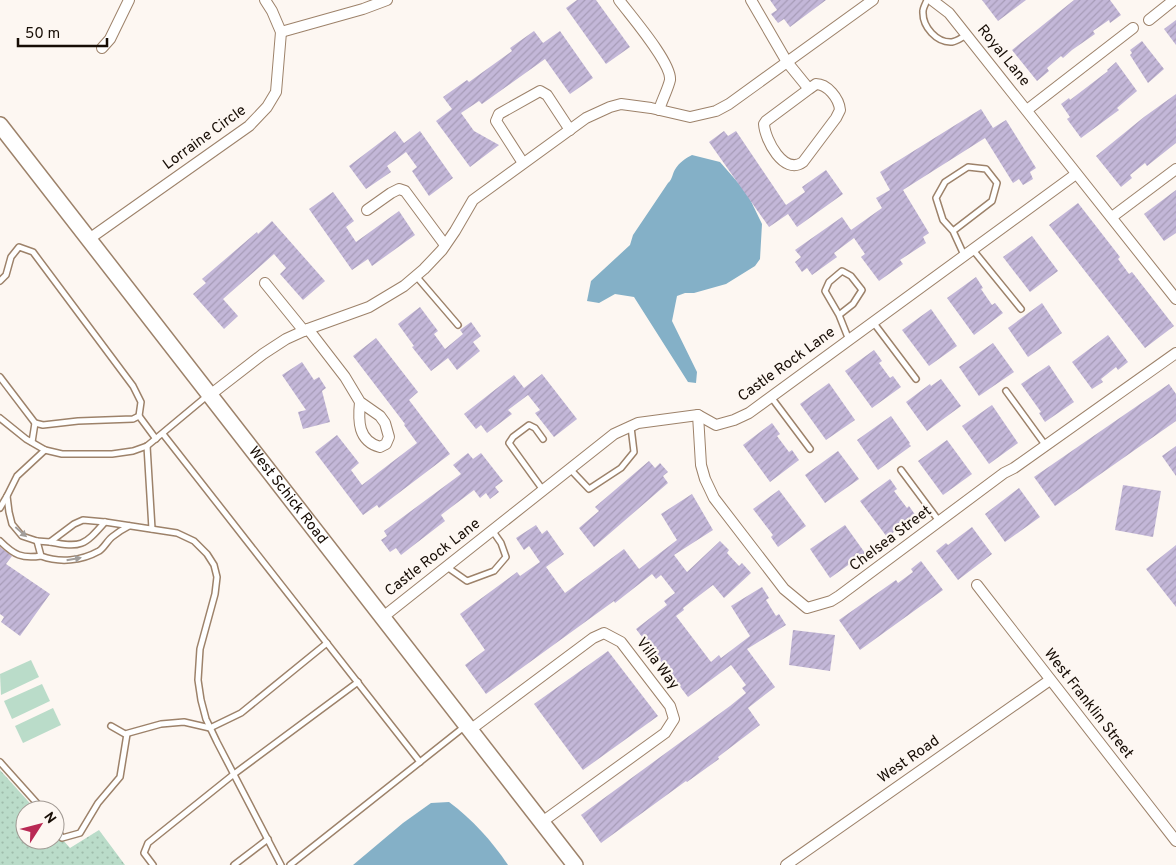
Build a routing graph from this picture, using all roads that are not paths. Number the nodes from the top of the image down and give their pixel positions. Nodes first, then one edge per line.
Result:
1 (129, 0) edge
2 (264, 0) edge
3 (387, 0) edge
4 (619, 0) edge
5 (751, 0) edge
6 (873, 0) edge
7 (927, 0) edge
8 (1174, 0) edge
9 (939, 2) edge
10 (1149, 20) dead end
11 (1133, 28) dead end
12 (281, 32) junction
13 (966, 35) junction
14 (102, 48) dead end
15 (787, 62) junction
16 (809, 89) junction
17 (659, 110) junction
18 (1027, 110) junction
19 (0, 124) edge
20 (570, 130) junction
21 (523, 163) junction
22 (1176, 169) edge
23 (1076, 174) junction
24 (367, 210) dead end
25 (1112, 217) junction
26 (953, 231) junction
27 (89, 239) junction
28 (445, 245) junction
29 (968, 253) junction
30 (416, 276) junction
31 (0, 281) edge
32 (265, 283) dead end
33 (1176, 299) edge
34 (1022, 309) dead end
35 (839, 316) junction
36 (873, 321) junction
37 (458, 326) dead end
38 (306, 330) junction
39 (849, 340) junction
40 (1176, 353) edge
41 (0, 377) edge
42 (916, 379) dead end
43 (1006, 391) dead end
44 (210, 394) junction
45 (770, 397) junction
46 (360, 402) dead end
47 (698, 415) junction
48 (139, 416) junction
49 (0, 418) edge
50 (35, 423) junction
51 (631, 426) junction
52 (163, 434) junction
53 (156, 439) junction
54 (543, 440) dead end
55 (32, 442) junction
56 (147, 446) junction
57 (1046, 446) junction
58 (810, 449) dead end
59 (45, 450) junction
60 (569, 469) junction
61 (901, 470) dead end
62 (543, 490) junction
63 (7, 496) junction
64 (0, 508) edge
65 (105, 522) junction
66 (939, 522) junction
67 (129, 526) junction
68 (152, 529) junction
69 (492, 530) junction
70 (0, 541) edge
71 (37, 542) junction
72 (50, 542) junction
73 (41, 556) junction
74 (446, 567) junction
75 (977, 585) dead end
76 (383, 617) junction
77 (328, 643) junction
78 (1050, 680) junction
79 (358, 682) junction
80 (111, 726) dead end
81 (210, 728) junction
82 (468, 728) junction
83 (127, 734) junction
84 (0, 762) edge
85 (420, 762) junction
86 (234, 774) junction
87 (34, 800) edge
88 (542, 822) junction
89 (65, 837) edge
90 (268, 839) junction
91 (1176, 841) edge
92 (153, 865) edge
93 (234, 865) edge
94 (282, 865) edge
95 (290, 865) edge
96 (575, 865) edge
97 (786, 865) edge

1 - 14 street
2 - 12 street, Lorraine Circle
3 - 12 street
4 - 17 street
5 - 15 street
6 - 15 street
7 - 13 lane
8 - 10 street
9 - 13 street, Royal Lane
11 - 18 street, Royal Lane
12 - 27 street, Lorraine Circle
13 - 18 street, Royal Lane
15 - 16 street
15 - 17 street
16 - 16 street
17 - 20 street
18 - 23 street, Royal Lane
19 - 27 street, West Schick Road
20 - 21 street
20 - 21 street
21 - 28 street
22 - 25 street
23 - 25 street, Royal Lane
23 - 29 street, Castle Rock Lane
24 - 28 street
25 - 33 street, Royal Lane
26 - 26 lane
26 - 29 lane
27 - 44 street, West Schick Road
28 - 30 street
29 - 34 lane
29 - 36 street, Castle Rock Lane
30 - 37 lane
30 - 38 street
31 - 48 lane
32 - 38 street
35 - 35 lane
35 - 39 lane
36 - 39 street, Castle Rock Lane
36 - 42 lane
38 - 44 street
38 - 46 street
39 - 45 street, Castle Rock Lane
40 - 57 street, Chelsea Street
41 - 50 lane
43 - 57 lane
44 - 52 lane
44 - 76 street, West Schick Road
45 - 47 street, Castle Rock Lane
45 - 58 lane
47 - 51 street, Castle Rock Lane
47 - 66 street, Chelsea Street
48 - 50 lane
48 - 53 lane
49 - 55 lane
50 - 55 lane
51 - 60 street, Castle Rock Lane
51 - 60 lane
52 - 53 lane
52 - 77 lane
53 - 56 lane
54 - 62 lane
55 - 59 lane
56 - 59 lane
56 - 68 lane
57 - 66 street, Chelsea Street
59 - 63 lane
60 - 62 street, Castle Rock Lane
61 - 66 lane
62 - 69 street, Castle Rock Lane
63 - 64 lane
63 -> 71 lane
65 - 67 lane
65 - 72 lane
65 - 72 lane
67 - 68 lane
73 -> 67 lane
68 - 81 lane
69 - 74 street, Castle Rock Lane
69 - 74 lane
70 - 73 lane
71 - 72 lane
71 - 73 lane
74 - 76 street, Castle Rock Lane
75 - 78 street, West Franklin Street
76 - 82 street, West Schick Road
77 - 79 lane
77 - 81 lane
78 - 91 street, West Franklin Street
78 - 97 street, West Road
79 - 85 lane
79 - 86 lane
80 - 83 lane
81 - 83 lane
81 - 86 lane
82 - 85 lane
82 - 88 street, West Schick Road
82 - 88 street, Villa Way
83 - 89 lane
84 - 87 lane
85 - 95 lane
86 - 90 lane
86 - 92 lane
88 - 96 street, West Schick Road
90 - 93 lane
90 - 94 lane

